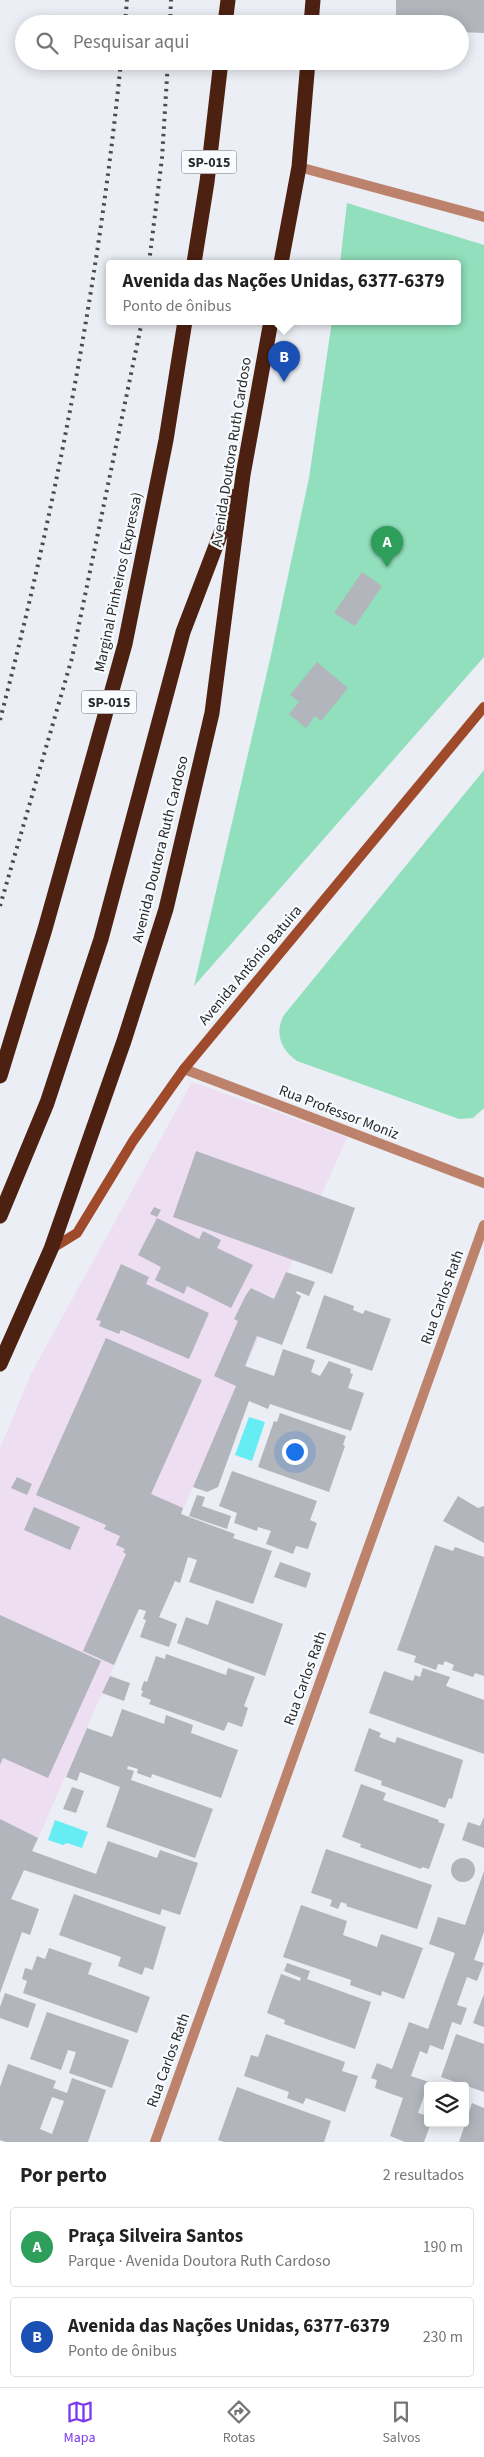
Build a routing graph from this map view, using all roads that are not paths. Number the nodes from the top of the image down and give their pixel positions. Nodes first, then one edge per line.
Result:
1 (228, 0) edge
2 (313, 0) edge
3 (226, 15) edge
4 (312, 15) edge
5 (220, 70) edge
6 (307, 70) edge
7 (299, 167) junction
8 (484, 217) edge
9 (194, 260) edge
10 (283, 260) edge
11 (184, 325) edge
12 (270, 325) edge
13 (243, 475) junction
14 (484, 707) edge
15 (184, 1069) junction
16 (0, 1076) edge
17 (484, 1183) edge
18 (0, 1216) edge
19 (484, 1225) edge
20 (51, 1248) junction
21 (0, 1364) edge
22 (155, 2142) edge

1 - 3 highway
2 - 4 highway
5 - 9 highway, SP-015
6 - 7 highway
7 - 8 street
7 - 10 highway
11 - 16 highway, Marginal Pinheiros (Expressa) / SP-015
12 - 13 highway, Avenida Doutora Ruth Cardoso
13 - 18 highway
13 - 20 highway, Avenida Doutora Ruth Cardoso
14 - 15 street, Avenida Antônio Batuira
15 - 17 street, Rua Professor Moniz
15 - 20 street, Avenida Antônio Batuira
19 - 22 street, Rua Carlos Rath
20 - 21 highway, Avenida Doutora Ruth Cardoso

